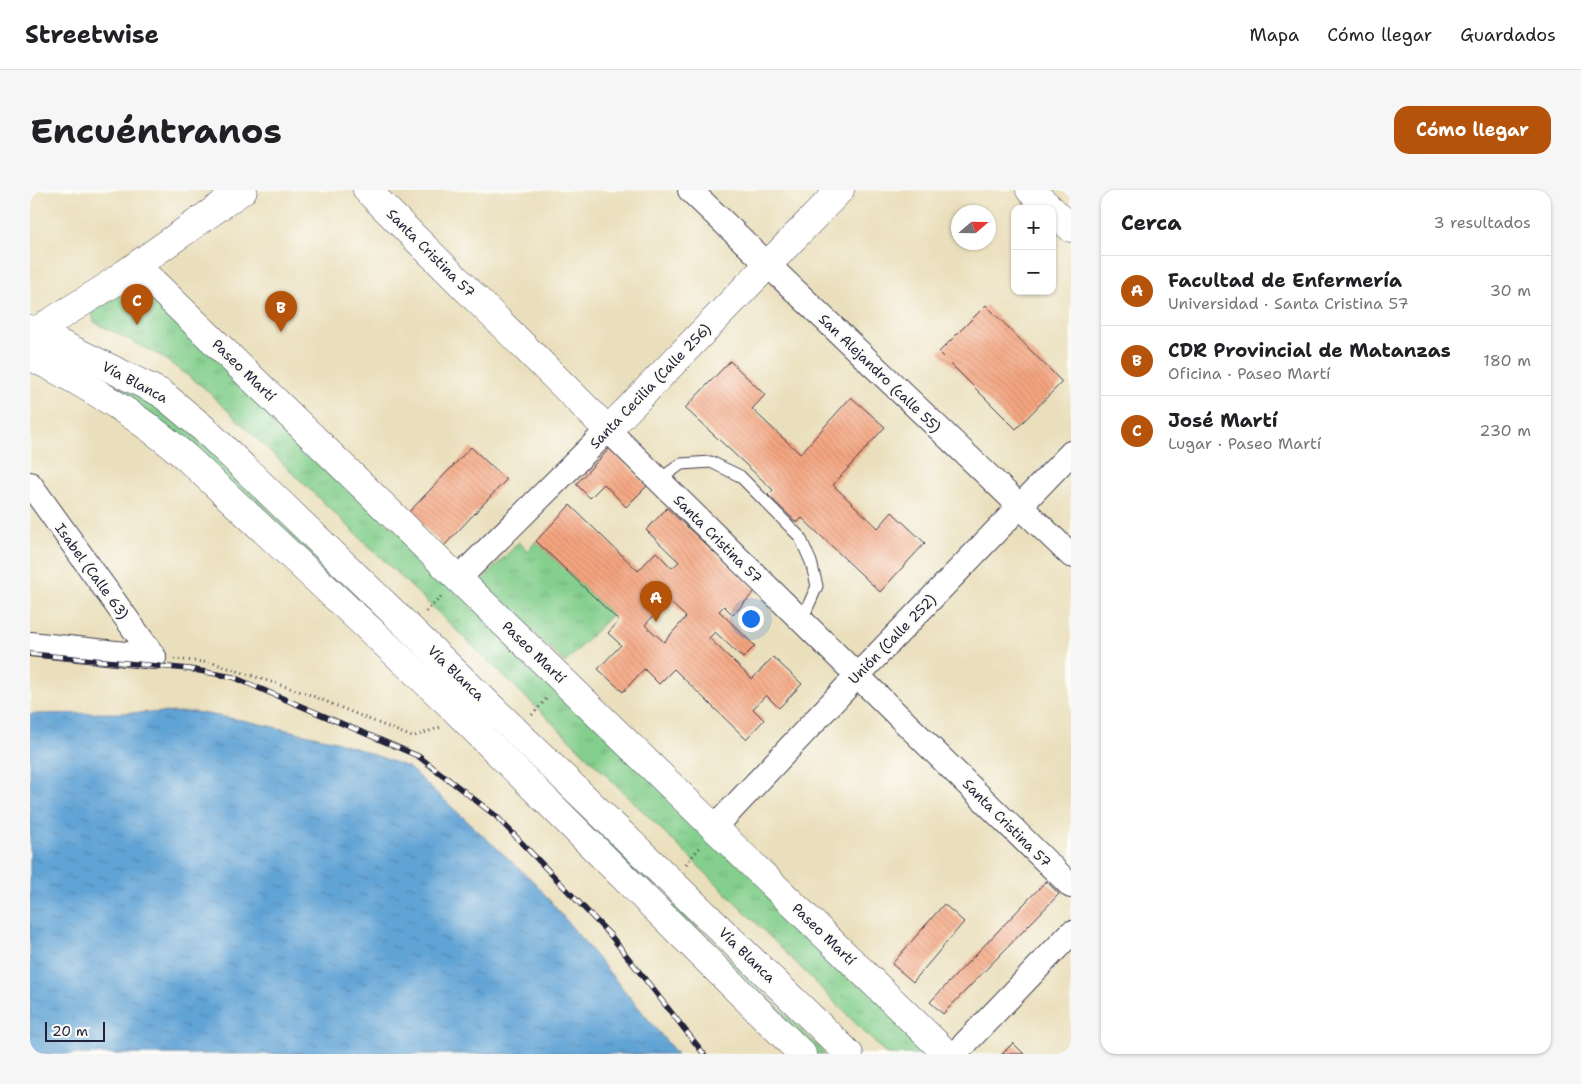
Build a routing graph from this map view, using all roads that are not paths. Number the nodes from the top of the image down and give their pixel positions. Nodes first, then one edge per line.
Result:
1 (243, 190) edge
2 (367, 190) edge
3 (690, 190) edge
4 (840, 190) edge
5 (1030, 190) edge
6 (1046, 205) edge
7 (1056, 214) edge
8 (1071, 228) edge
9 (767, 264) junction
10 (110, 284) junction
11 (32, 338) edge
12 (608, 430) junction
13 (1071, 453) edge
14 (659, 480) junction
15 (30, 484) edge
16 (1020, 507) junction
17 (1071, 555) edge
18 (458, 579) junction
19 (802, 622) junction
20 (30, 644) edge
21 (858, 674) junction
22 (715, 827) junction
23 (1071, 886) edge
24 (1071, 933) edge
25 (802, 1054) edge
26 (849, 1054) edge
27 (947, 1054) edge
28 (956, 1054) edge

1 - 10 main road
2 - 12 main road, Santa Cristina 57
3 - 9 street, San Alejandro (calle 55)
4 - 9 main road, Santa Cecilia (Calle 256)
5 - 6 main road
7 - 8 main road
9 - 12 main road, Santa Cecilia (Calle 256)
9 - 16 street, San Alejandro (calle 55)
10 - 11 main road
10 - 18 main road, Paseo Martí
11 - 25 main road
11 - 26 main road, Vía Blanca
12 - 14 street, Santa Cristina 57
12 - 18 street, Santa Cecilia (Calle 256)
13 - 16 street, Unión (Calle 252)
14 - 19 street, Santa Cristina 57
14 - 19 lane
15 - 20 street, Isabel (Calle 63)
16 - 17 street, San Alejandro (calle 55)
16 - 21 street, Unión (Calle 252)
18 - 22 main road, Paseo Martí
19 - 21 street, Santa Cristina 57
21 - 22 street, Unión (Calle 252)
21 - 23 street, Santa Cristina 57
22 - 27 main road, Paseo Martí
24 - 28 street

